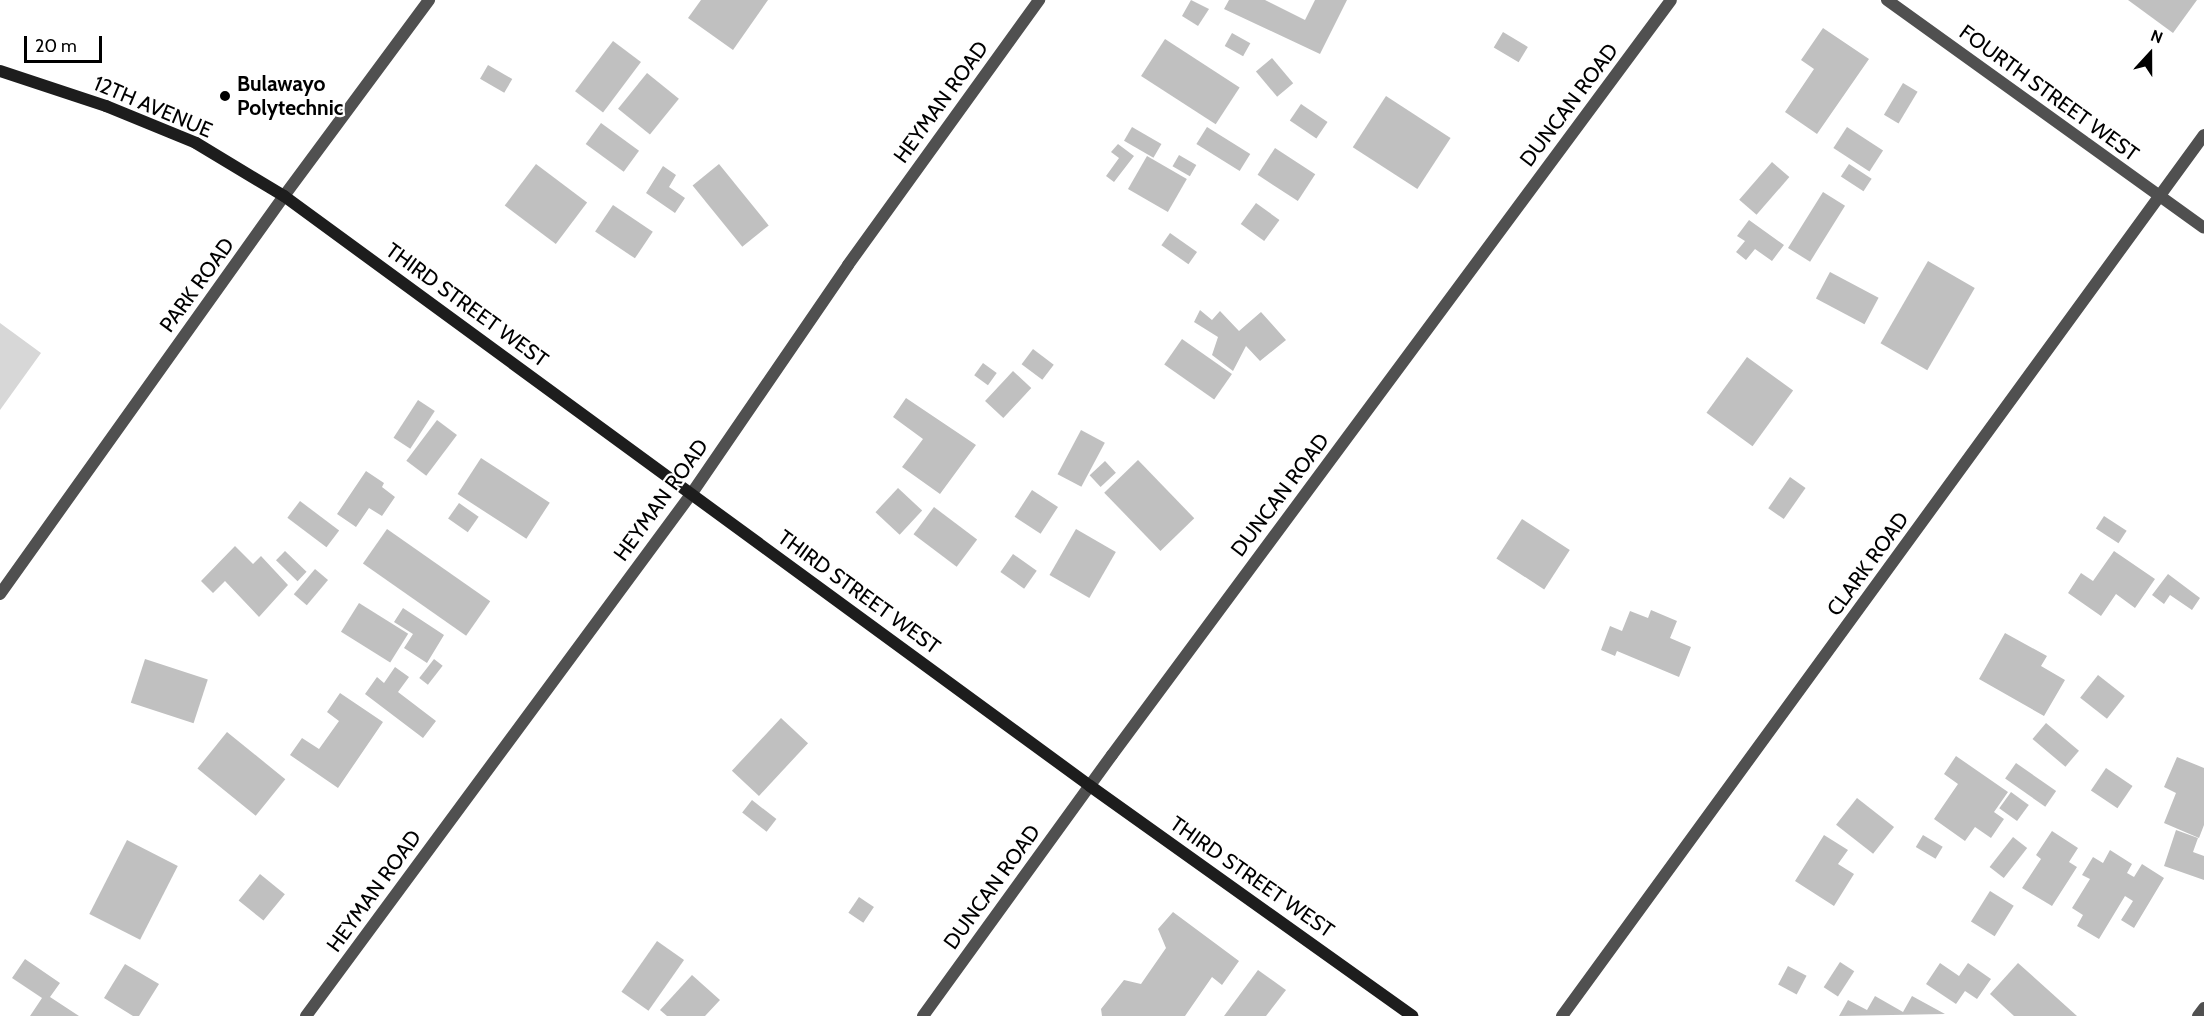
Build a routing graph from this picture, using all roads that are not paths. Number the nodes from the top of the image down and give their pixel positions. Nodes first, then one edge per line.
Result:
1 (429, 0) edge
2 (1039, 0) edge
3 (1671, 0) edge
4 (1887, 0) edge
5 (0, 71) edge
6 (2204, 135) edge
7 (284, 196) junction
8 (2160, 196) junction
9 (2204, 228) edge
10 (692, 493) junction
11 (0, 594) edge
12 (1090, 786) junction
13 (2204, 1008) edge
14 (306, 1016) edge
15 (923, 1016) edge
16 (1412, 1016) edge
17 (1562, 1016) edge
18 (2198, 1016) edge

1 - 7 street, PARK ROAD
2 - 10 street, HEYMAN ROAD
3 - 12 street, DUNCAN ROAD
4 - 8 street, FOURTH STREET WEST
5 - 7 main road, 12TH AVENUE
6 - 8 street, CLARK ROAD
7 - 10 main road, THIRD STREET WEST
7 - 11 street, PARK ROAD
8 - 9 street, FOURTH STREET WEST
8 - 17 street, CLARK ROAD
10 - 12 main road, THIRD STREET WEST
10 - 14 street, HEYMAN ROAD
12 - 15 street, DUNCAN ROAD
12 - 16 main road, THIRD STREET WEST
13 - 18 street

